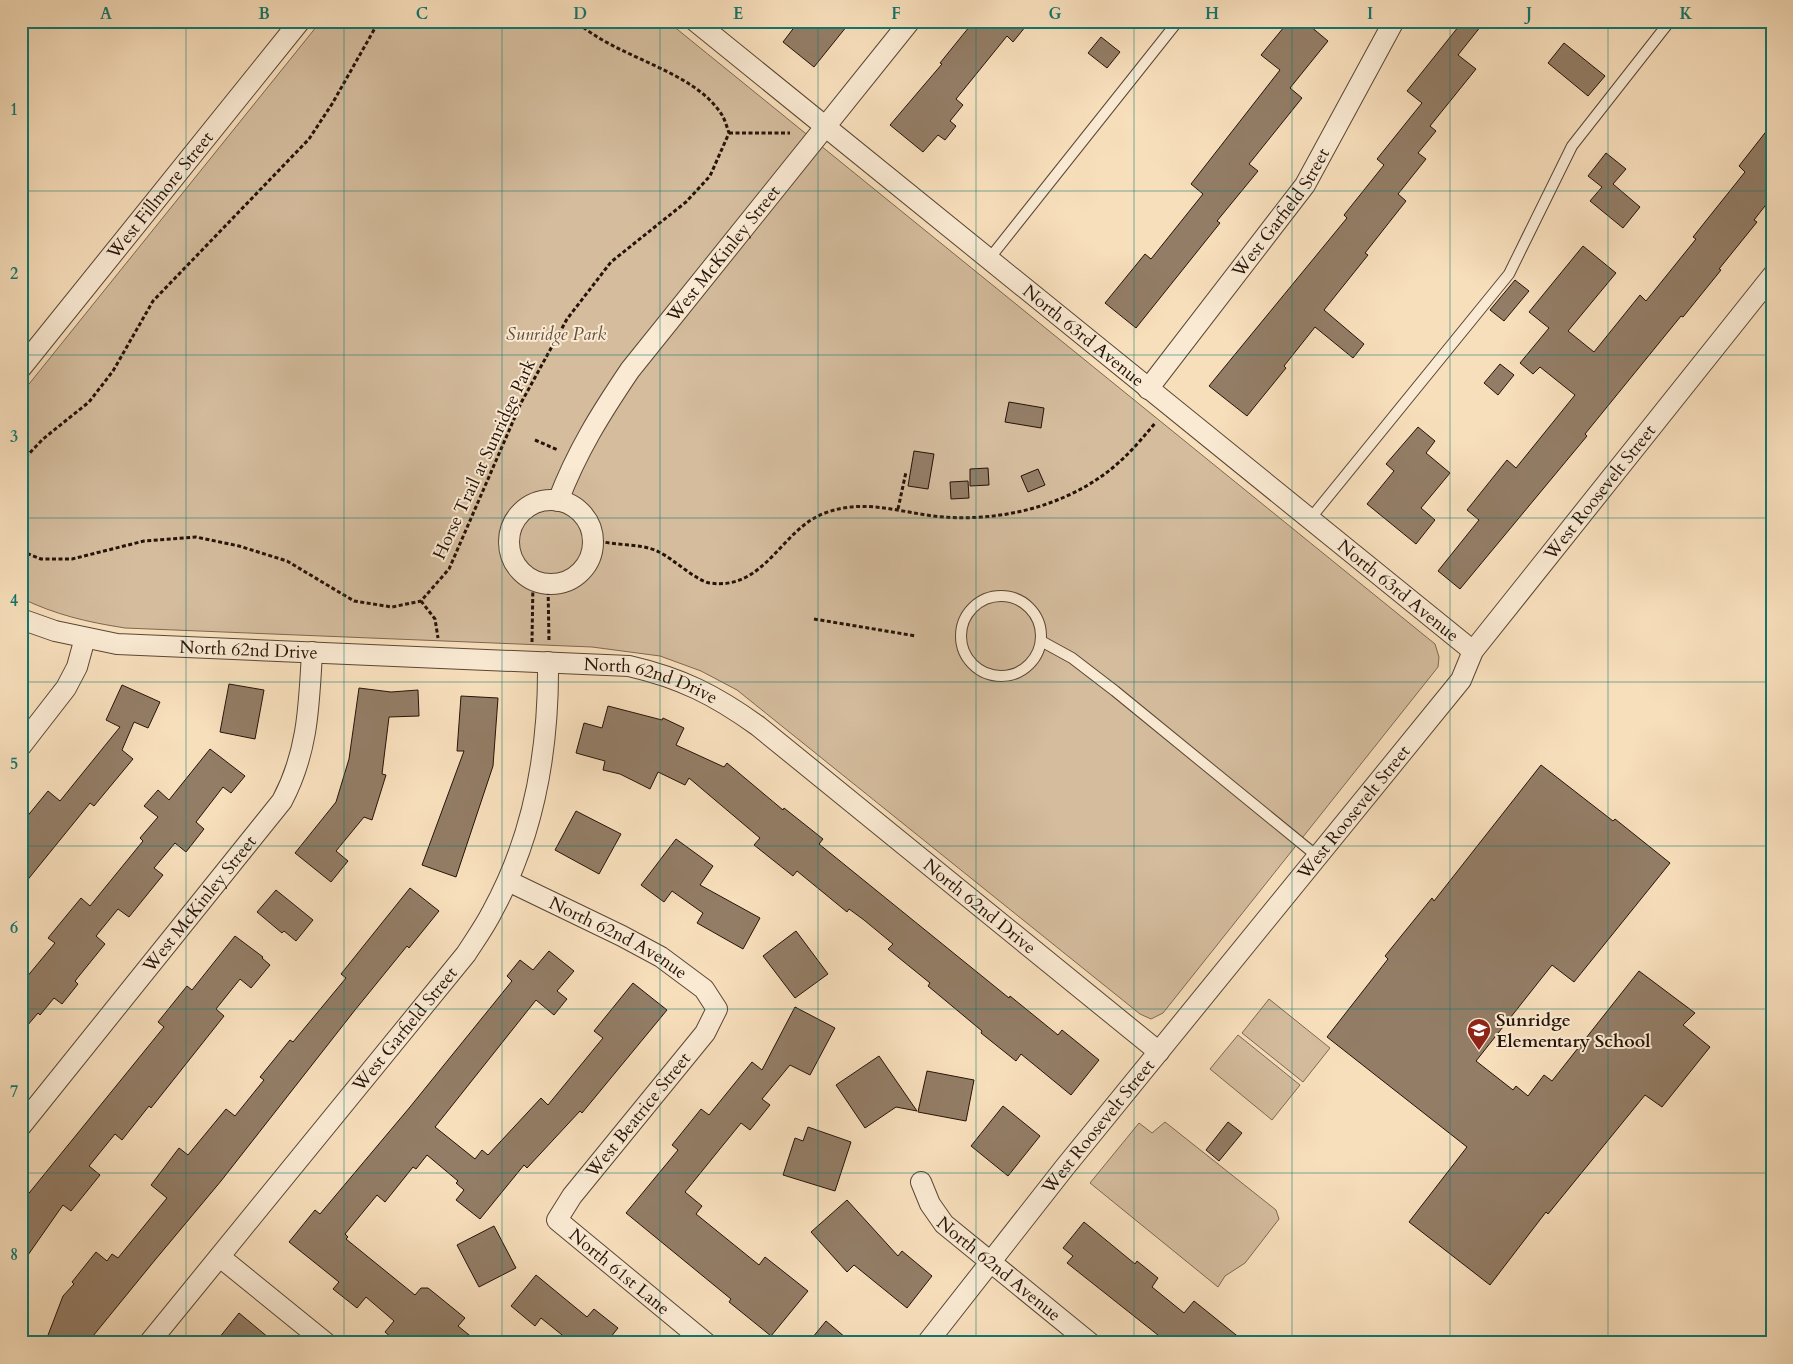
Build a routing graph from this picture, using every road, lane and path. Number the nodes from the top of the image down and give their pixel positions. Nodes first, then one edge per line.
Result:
1 (300, 21) edge
2 (379, 21) edge
3 (576, 21) edge
4 (695, 21) edge
5 (910, 21) edge
6 (1178, 21) edge
7 (1394, 21) edge
8 (1670, 21) edge
9 (825, 126) junction
10 (790, 132) dead end
11 (729, 133) junction
12 (988, 259) junction
13 (1772, 276) edge
14 (21, 368) edge
15 (1148, 389) junction
16 (1156, 422) dead end
17 (534, 440) dead end
18 (558, 450) dead end
19 (21, 462) edge
20 (906, 472) dead end
21 (558, 501) junction
22 (898, 509) junction
23 (1310, 519) junction
24 (593, 539) junction
25 (21, 552) edge
26 (541, 582) junction
27 (421, 601) junction
28 (21, 619) edge
29 (814, 619) dead end
30 (916, 636) dead end
31 (85, 638) junction
32 (438, 639) dead end
33 (1041, 641) junction
34 (532, 642) dead end
35 (1473, 651) junction
36 (312, 652) junction
37 (548, 652) junction
38 (21, 746) edge
39 (1318, 856) junction
40 (508, 880) junction
41 (717, 1009) joint
42 (1159, 1052) junction
43 (21, 1126) edge
44 (921, 1182) dead end
45 (557, 1220) joint
46 (220, 1257) junction
47 (991, 1261) junction
48 (149, 1343) edge
49 (326, 1343) edge
50 (706, 1343) edge
51 (927, 1343) edge
52 (1090, 1343) edge

1 - 14 street, West Fillmore Street
2 - 19 path
3 - 11 path
4 - 9 street, North 63rd Avenue
5 - 9 street, West McKinley Street
6 - 12 lane
7 - 15 street, West Garfield Street
8 - 23 lane
9 - 12 street, North 63rd Avenue
9 - 21 street, West McKinley Street
10 - 11 path
11 - 27 path, Horse Trail at Sunridge Park
12 - 15 street, North 63rd Avenue
13 - 35 street, West Roosevelt Street
15 - 23 street, North 63rd Avenue
16 - 22 path
17 - 18 path
20 - 22 path
21 - 24 street
21 - 26 street
22 - 24 path
23 - 35 street, North 63rd Avenue
24 - 26 street
25 - 27 path
26 - 34 path
26 - 37 path
27 - 32 path
28 - 31 street, North 62nd Drive
29 - 30 path
31 - 36 street, North 62nd Drive
31 - 38 street
33 - 33 lane
33 - 39 lane
35 - 39 street, West Roosevelt Street
36 - 37 street, North 62nd Drive
36 - 43 street, West McKinley Street
37 - 40 street, West Garfield Street
37 - 42 street, North 62nd Drive
39 - 42 street, West Roosevelt Street
40 - 41 street, North 62nd Avenue
40 - 46 street, West Garfield Street
41 - 45 street, West Beatrice Street
42 - 47 street, West Roosevelt Street
44 - 47 street, North 62nd Avenue
45 - 50 street, North 61st Lane
46 - 48 street, West Garfield Street
46 - 49 street
47 - 51 street, West Roosevelt Street
47 - 52 street, North 62nd Avenue

